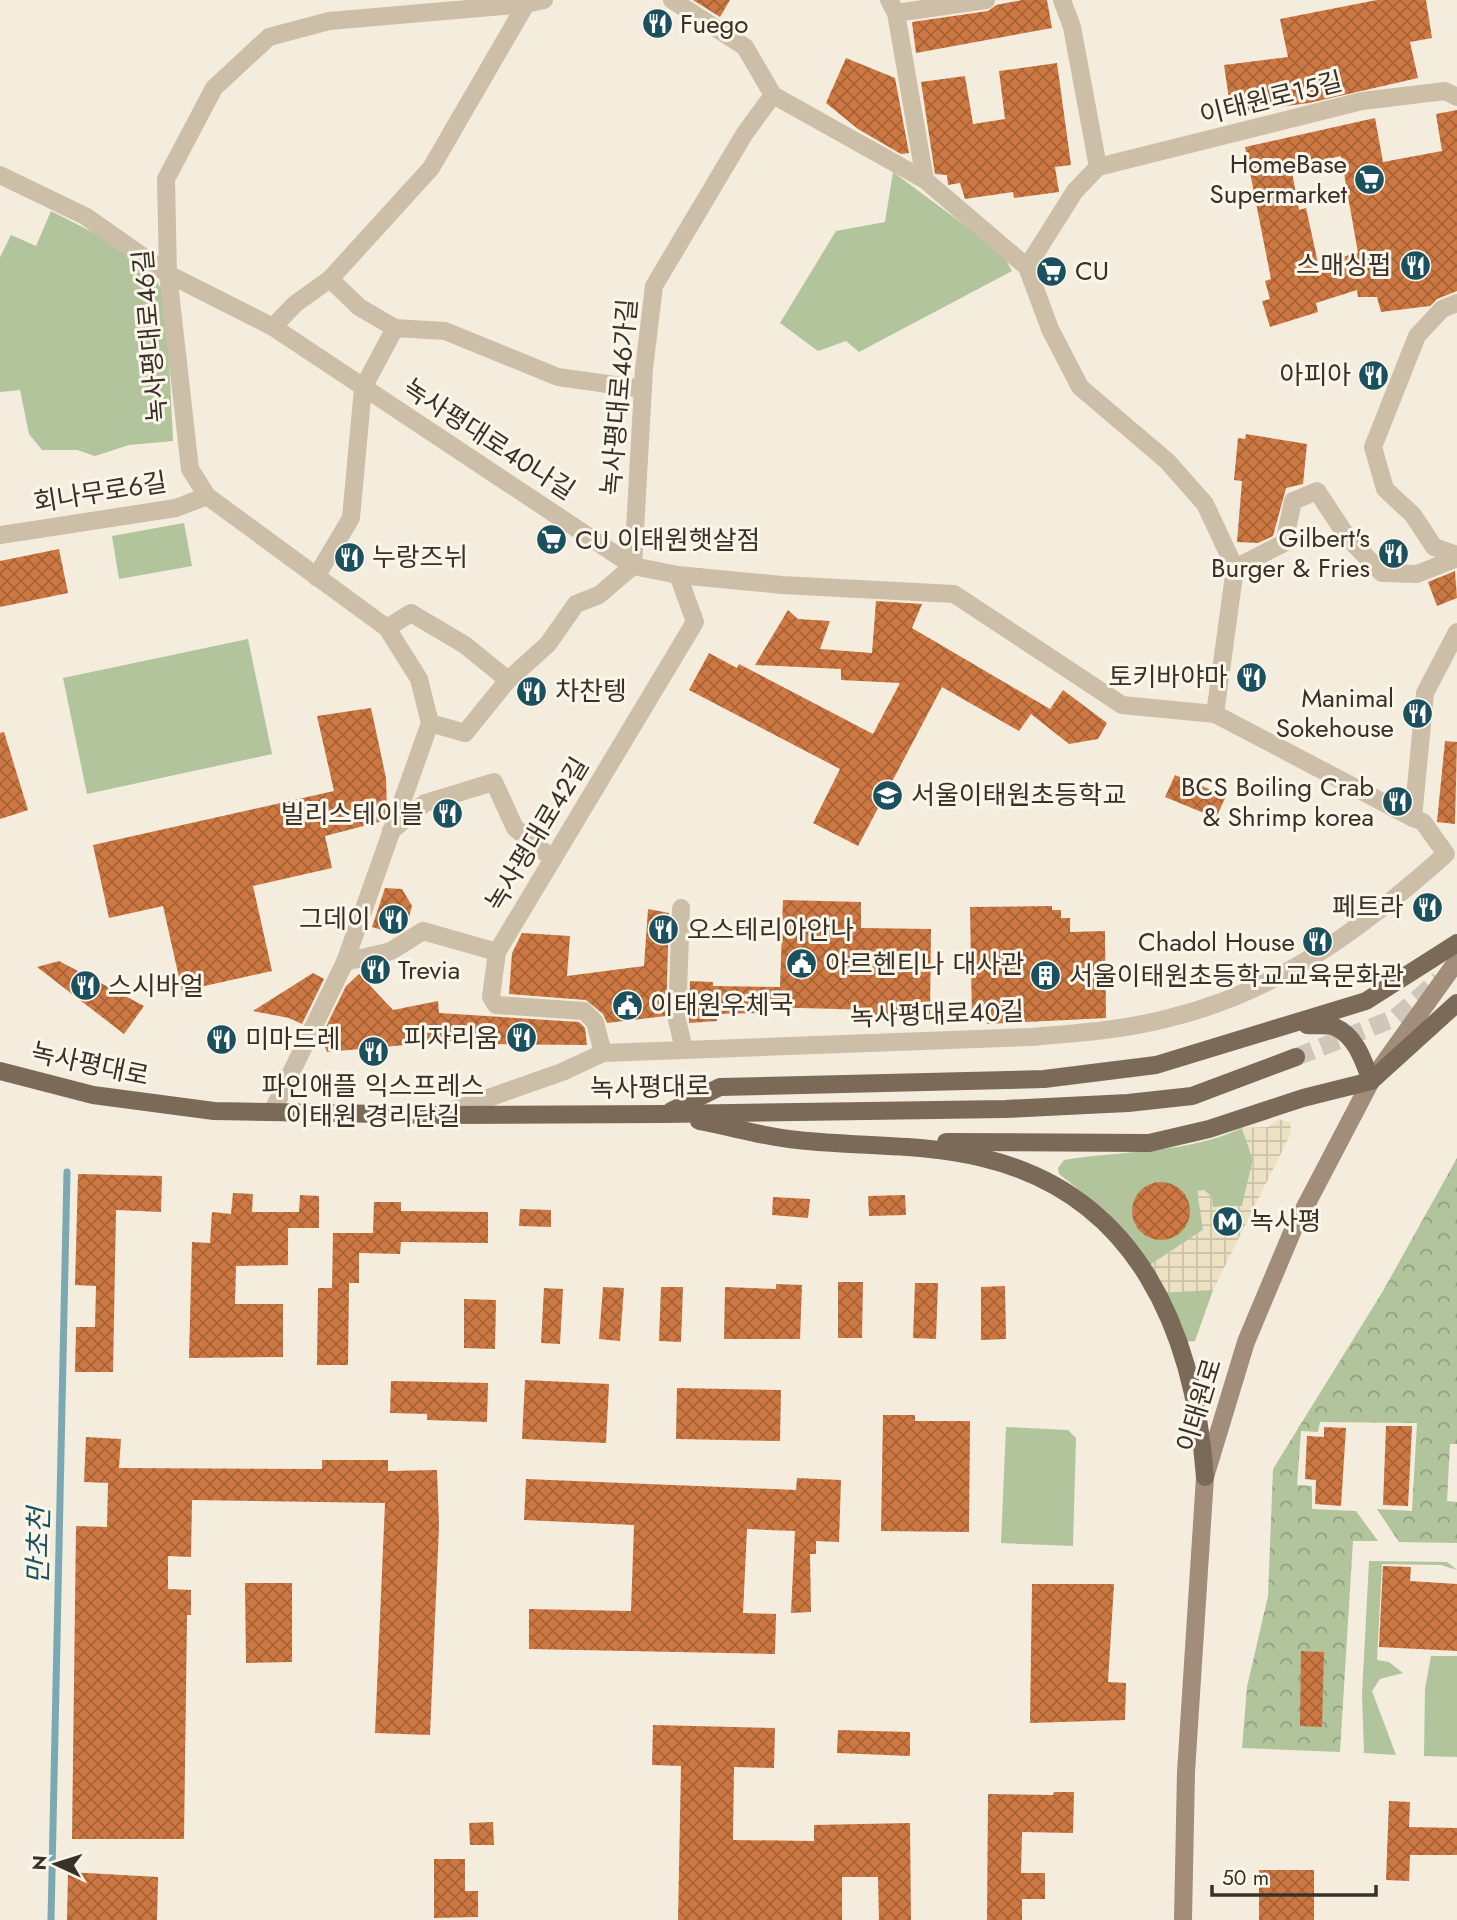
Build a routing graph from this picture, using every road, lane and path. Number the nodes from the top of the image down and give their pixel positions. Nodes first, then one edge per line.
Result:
1 (672, 0) edge
2 (986, 0) edge
3 (1062, 0) edge
4 (531, 1) edge
5 (892, 7) edge
6 (772, 95) junction
7 (1457, 97) edge
8 (1098, 167) junction
9 (0, 175) edge
10 (925, 180) junction
11 (1027, 267) junction
12 (168, 274) junction
13 (330, 279) junction
14 (1457, 303) edge
15 (273, 327) junction
16 (395, 328) junction
17 (363, 388) junction
18 (643, 389) junction
19 (207, 496) junction
20 (0, 535) edge
21 (1457, 556) edge
22 (633, 566) junction
23 (1235, 568) junction
24 (678, 575) junction
25 (316, 577) junction
26 (387, 628) junction
27 (1457, 632) edge
28 (508, 680) junction
29 (1215, 714) junction
30 (430, 723) junction
31 (1413, 818) junction
32 (391, 831) junction
33 (553, 859) junction
34 (681, 908) dead end
35 (1457, 943) edge
36 (497, 952) junction
37 (1457, 961) edge
38 (345, 962) junction
39 (1457, 1003) edge
40 (1293, 1025) junction
41 (684, 1049) junction
42 (603, 1053) junction
43 (1296, 1057) tunnel mouth
44 (0, 1071) edge
45 (1371, 1081) junction
46 (272, 1112) junction
47 (665, 1114) junction
48 (440, 1115) junction
49 (796, 1140) junction
50 (1205, 1476) junction
51 (1183, 1920) edge

1 - 6 street
2 - 5 street
3 - 8 street
4 - 12 street, 녹사평대로46길
4 - 13 street
5 - 10 street
6 - 10 street
6 - 18 street, 녹사평대로46가길
7 - 8 street, 이태원로15길
8 - 11 street
9 - 12 street, 녹사평대로40나길
10 - 11 street
11 - 23 street
12 - 15 street, 녹사평대로40나길
12 - 19 street, 녹사평대로46길
13 - 15 street
13 - 16 street
14 - 21 street
15 - 17 street, 녹사평대로40나길
16 - 17 street
16 - 18 street
17 - 22 street, 녹사평대로40나길
17 - 25 street
18 - 22 street, 녹사평대로46가길
19 - 20 street, 회나무로6길
19 - 25 street, 녹사평대로46길
21 - 23 street
22 - 24 street, 녹사평대로40나길
22 - 28 street
23 - 29 street
24 - 29 street, 녹사평대로40나길
24 - 33 street, 녹사평대로42길
25 - 26 street, 녹사평대로46길
26 - 28 street
26 - 30 street, 녹사평대로46길
27 - 31 street
28 - 30 street
29 - 31 street, 녹사평대로40나길
30 - 32 street
31 - 41 street, 녹사평대로40길
32 - 33 street
32 - 38 street
33 - 36 street, 녹사평대로42길
34 - 41 street, 녹사평대로
35 - 40 main road
36 - 38 street
36 - 42 street, 녹사평대로42길
37 - 45 main road, 이태원로
38 - 46 street
39 - 45 main road
40 - 45 main road
40 - 47 main road
41 - 42 street, 녹사평대로40길
42 - 48 street, 녹사평대로40길
43 - 47 main road, 녹사평대로
44 - 46 main road, 녹사평대로
45 - 49 main road
45 - 50 main road, 이태원로
46 - 48 main road, 녹사평대로
47 - 48 main road, 녹사평대로
47 - 49 main road
49 - 50 main road
50 - 51 main road, 이태원로

